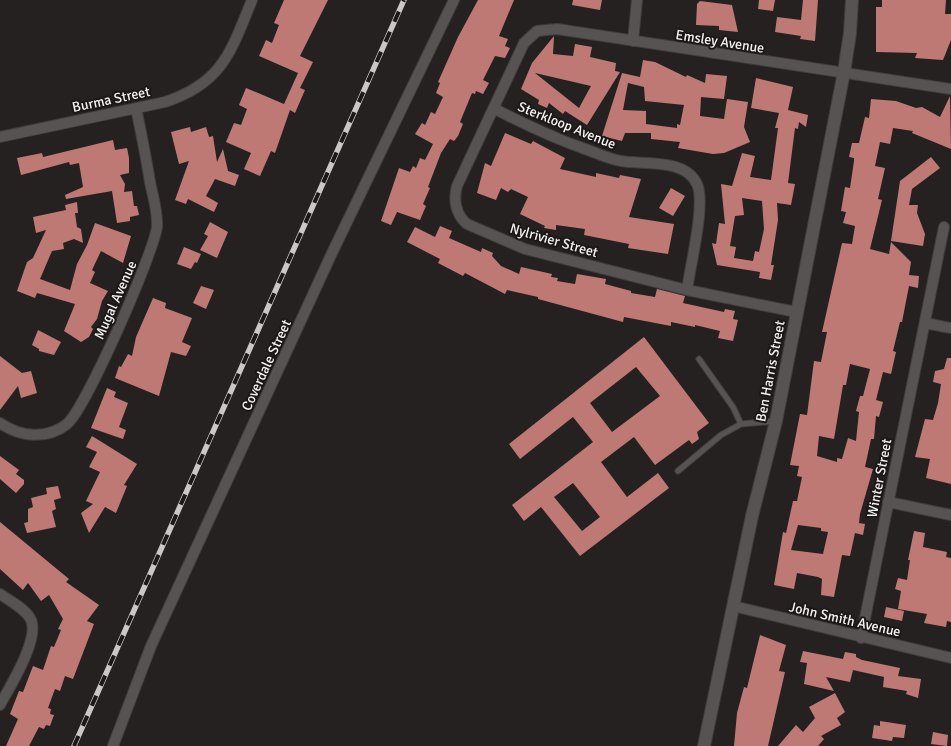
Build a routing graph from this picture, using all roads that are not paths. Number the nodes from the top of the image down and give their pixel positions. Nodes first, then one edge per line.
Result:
1 (252, 0) edge
2 (454, 0) edge
3 (636, 0) edge
4 (852, 0) edge
5 (633, 41) junction
6 (844, 72) junction
7 (951, 89) edge
8 (136, 108) junction
9 (494, 109) junction
10 (0, 137) edge
11 (944, 227) dead end
12 (687, 290) junction
13 (796, 312) junction
14 (925, 323) junction
15 (951, 328) edge
16 (699, 359) dead end
17 (776, 421) junction
18 (0, 423) edge
19 (742, 424) junction
20 (678, 471) dead end
21 (888, 502) junction
22 (951, 515) edge
23 (0, 594) edge
24 (732, 606) junction
25 (861, 638) junction
26 (951, 658) edge
27 (0, 705) edge
28 (113, 746) edge
29 (704, 746) edge

1 - 8 street, Burma Street
2 - 28 street, Coverdale Street
3 - 5 street
4 - 6 street, Ben Harris Street
5 - 6 street, Emsley Avenue
5 - 9 street, Nylrivier Street
6 - 7 street, Emsley Avenue
6 - 13 street, Ben Harris Street
8 - 10 street, Burma Street
8 - 18 street, Mugal Avenue
9 - 12 street, Sterkloop Avenue
9 - 12 street, Nylrivier Street
11 - 14 street, Winter Street
12 - 13 street, Nylrivier Street
13 - 17 street, Ben Harris Street
14 - 15 street
14 - 21 street, Winter Street
16 - 19 lane
17 - 19 lane
17 - 24 street, Ben Harris Street
19 - 20 lane
21 - 22 street
21 - 25 street, Winter Street
23 - 27 street
24 - 25 street, John Smith Avenue
24 - 29 street, Ben Harris Street
25 - 26 street, John Smith Avenue

